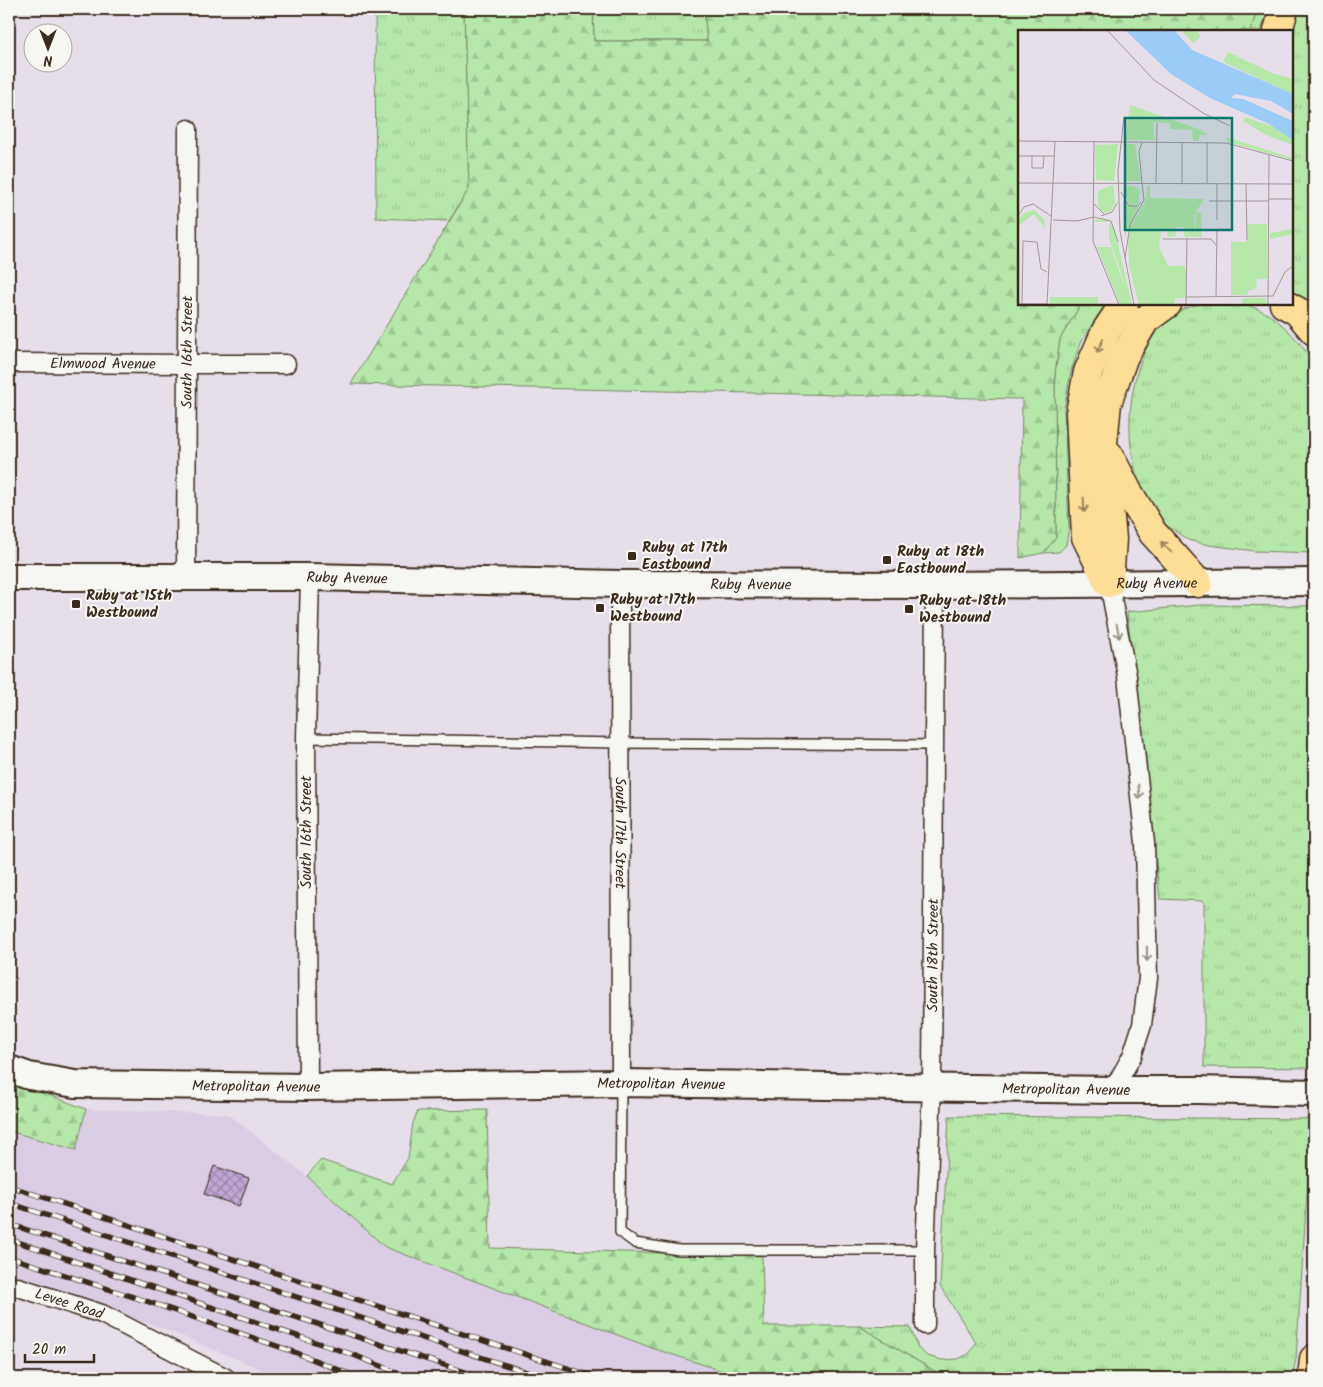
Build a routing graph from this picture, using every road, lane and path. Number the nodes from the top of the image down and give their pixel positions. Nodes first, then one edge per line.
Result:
1 (1284, 9) edge
2 (1278, 30) edge
3 (188, 129) dead end
4 (1123, 305) edge
5 (1166, 305) edge
6 (1286, 305) edge
7 (1314, 331) edge
8 (9, 363) edge
9 (186, 364) junction
10 (286, 364) dead end
11 (1103, 443) junction
12 (186, 576) junction
13 (9, 577) edge
14 (310, 577) junction
15 (1314, 582) edge
16 (1109, 583) junction
17 (1198, 583) junction
18 (620, 584) junction
19 (935, 585) junction
20 (306, 738) junction
21 (621, 743) junction
22 (934, 745) junction
23 (9, 1069) edge
24 (621, 1082) junction
25 (932, 1087) junction
26 (308, 1088) junction
27 (1113, 1090) junction
28 (1314, 1094) edge
29 (925, 1250) junction
30 (18, 1287) dead end
31 (925, 1325) dead end
32 (1314, 1358) edge
33 (226, 1378) edge
34 (1312, 1378) edge

1 - 2 highway
3 - 9 street, South 16th Street
4 -> 16 highway
5 - 11 highway
6 - 7 highway
8 - 9 street, Elmwood Avenue
9 - 10 street, Elmwood Avenue
9 - 12 street, South 16th Street
11 - 16 highway
17 -> 11 highway
12 - 13 street, Ruby Avenue
12 - 14 street, Ruby Avenue
14 - 18 street, Ruby Avenue
14 - 20 street, South 16th Street
15 - 17 street, Ruby Avenue
16 - 17 street, Ruby Avenue
16 - 19 street, Ruby Avenue
16 -> 27 street
18 - 19 street, Ruby Avenue
18 - 21 street, South 17th Street
19 - 22 street, South 18th Street
20 - 21 lane
20 - 26 street, South 16th Street
21 - 22 lane
21 - 24 street, South 17th Street
22 - 25 street, South 18th Street
23 - 26 street, Metropolitan Avenue
24 - 25 street, Metropolitan Avenue
24 - 26 street, Metropolitan Avenue
24 - 29 lane
25 - 27 street, Metropolitan Avenue
25 - 29 street, South 18th Street
27 - 28 street, Metropolitan Avenue
29 - 31 street, South 18th Street
30 - 33 street, Levee Road
32 - 34 highway

